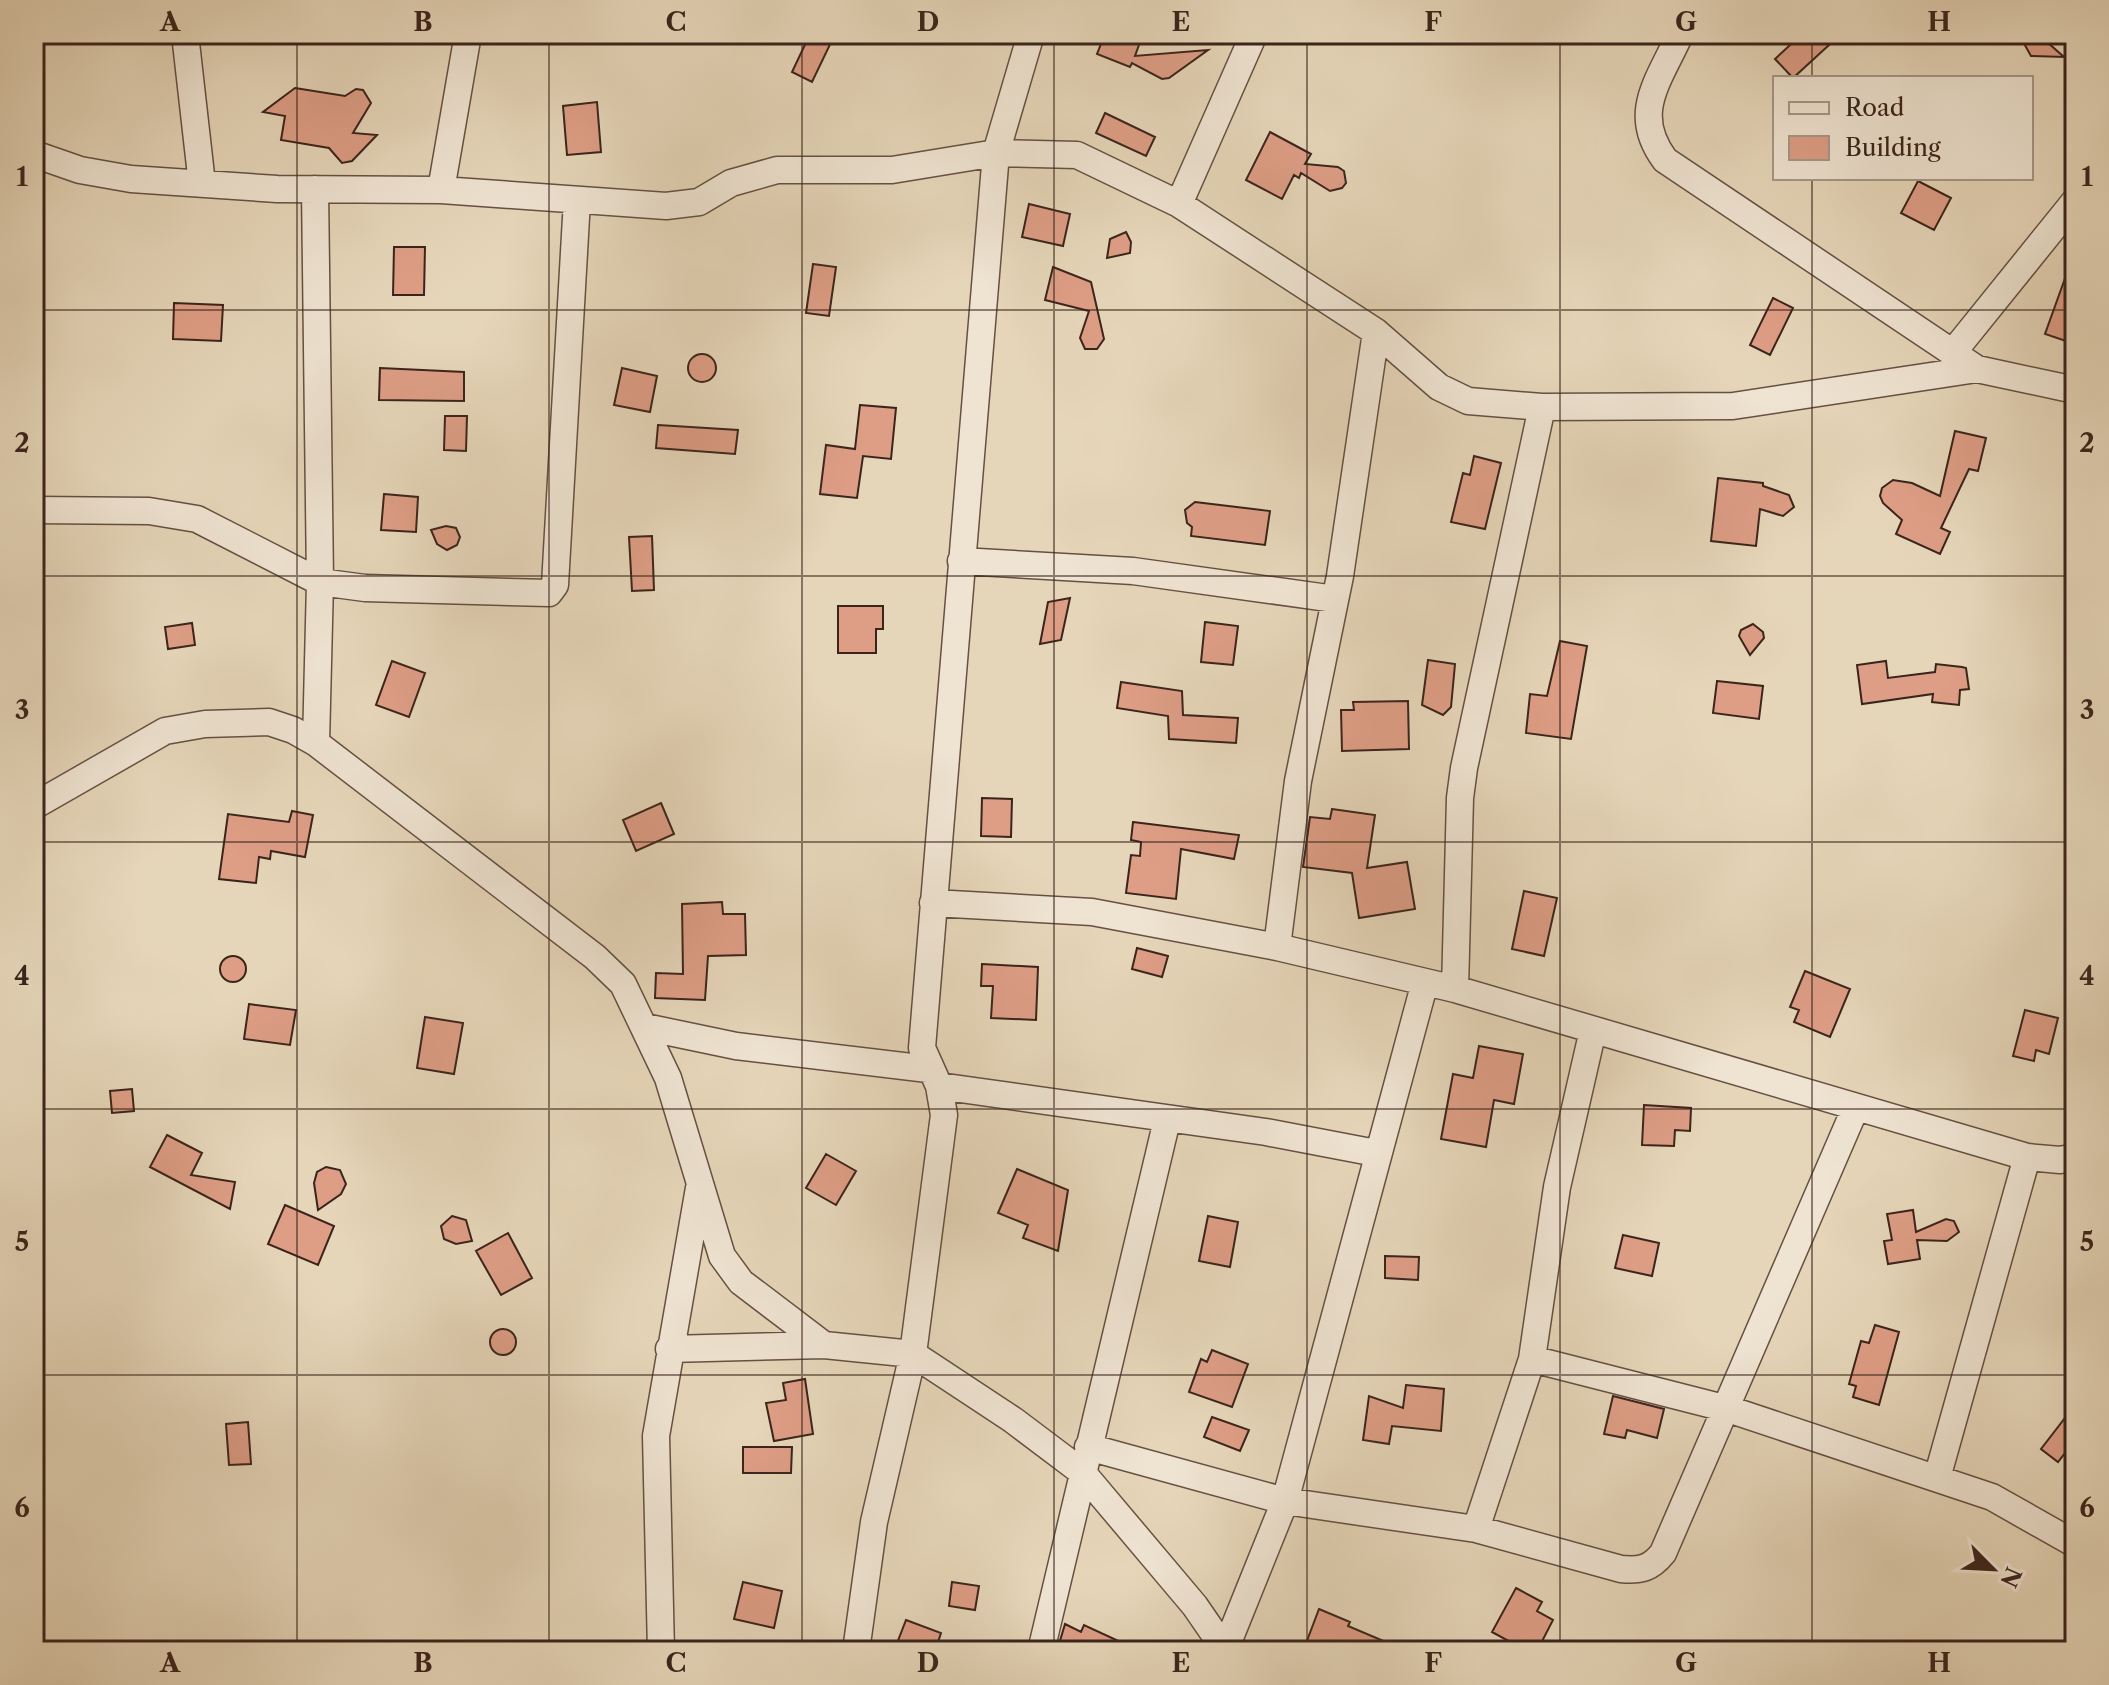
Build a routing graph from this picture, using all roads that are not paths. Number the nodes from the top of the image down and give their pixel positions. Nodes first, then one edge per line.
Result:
1 (185, 34) edge
2 (468, 34) edge
3 (1031, 34) edge
4 (1680, 34) edge
5 (1252, 35) edge
6 (996, 153) junction
7 (34, 154) edge
8 (202, 184) junction
9 (315, 189) junction
10 (441, 190) junction
11 (577, 200) junction
12 (2075, 201) edge
13 (1179, 204) junction
14 (1376, 332) junction
15 (1954, 351) junction
16 (1977, 369) junction
17 (2075, 390) edge
18 (1542, 407) junction
19 (34, 510) edge
20 (961, 561) junction
21 (320, 582) junction
22 (1335, 599) junction
23 (316, 743) junction
24 (34, 806) edge
25 (933, 903) junction
26 (1277, 947) junction
27 (1425, 982) junction
28 (1455, 989) junction
29 (645, 1027) junction
30 (1593, 1030) junction
31 (934, 1077) junction
32 (1855, 1109) junction
33 (1167, 1120) junction
34 (1376, 1153) junction
35 (2027, 1157) junction
36 (2075, 1157) edge
37 (700, 1184) junction
38 (824, 1345) junction
39 (669, 1349) junction
40 (913, 1354) junction
41 (1532, 1359) junction
42 (1728, 1409) junction
43 (1085, 1459) junction
44 (1937, 1478) junction
45 (1285, 1501) junction
46 (1476, 1529) junction
47 (2075, 1544) edge
48 (1225, 1650) edge
49 (661, 1651) edge
50 (856, 1651) edge
51 (1041, 1651) edge

1 - 8 street
2 - 10 street
3 - 6 street
4 - 15 street
5 - 13 street
6 - 11 street
6 - 13 street
6 - 20 street
7 - 8 street
8 - 9 street
9 - 10 street
9 - 21 street
10 - 11 street
11 - 21 street
12 - 15 street
13 - 14 street
14 - 18 street
14 - 22 street
15 - 16 street
16 - 17 street
16 - 18 street
18 - 28 street
19 - 21 street
20 - 22 street
20 - 25 street
21 - 23 street
22 - 26 street
23 - 24 street
23 - 29 street
25 - 26 street
25 - 31 street
26 - 27 street
27 - 28 street
27 - 34 street
28 - 30 street
29 - 31 street
29 - 37 street
30 - 32 street
30 - 41 street
31 - 33 street
31 - 40 street
32 - 35 street
32 - 42 street
33 - 34 street
33 - 43 street
34 - 45 street
35 - 36 street
35 - 44 street
37 - 38 street
37 - 39 street
38 - 39 street
38 - 40 street
39 - 49 street
40 - 43 street
40 - 50 street
41 - 42 street
41 - 46 street
42 - 44 street
42 - 46 street
43 - 45 street
43 - 48 street
43 - 51 street
44 - 47 street
45 - 46 street
45 - 48 street

